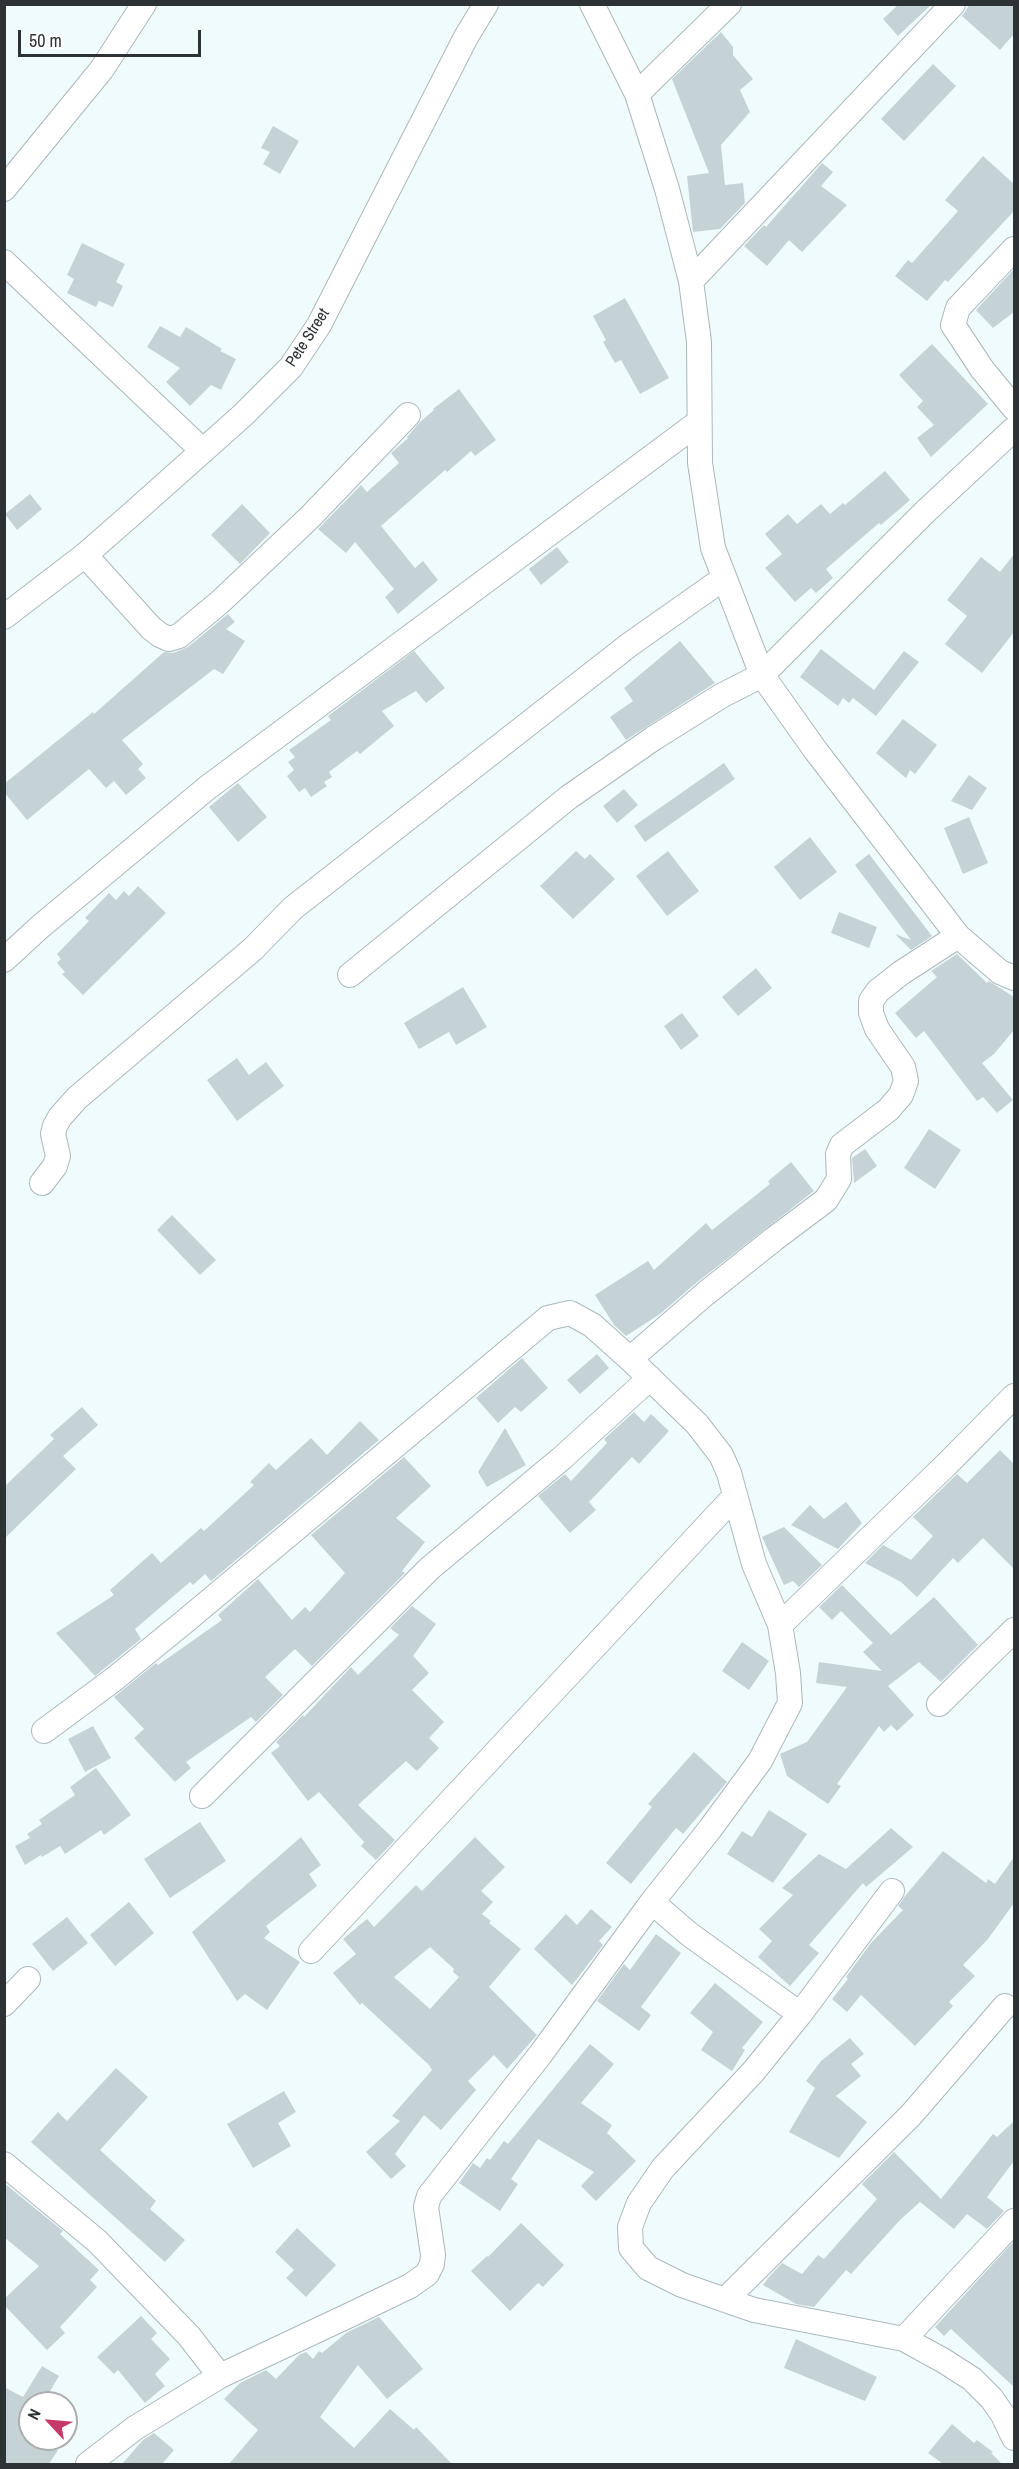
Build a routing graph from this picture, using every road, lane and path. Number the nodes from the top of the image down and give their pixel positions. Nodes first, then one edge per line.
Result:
1 (144, 4) edge
2 (486, 4) edge
3 (592, 4) edge
4 (729, 4) edge
5 (952, 4) edge
6 (636, 94) junction
7 (4, 189) edge
8 (1014, 249) edge
9 (4, 262) edge
10 (691, 281) junction
11 (1014, 408) edge
12 (408, 415) dead end
13 (699, 422) junction
14 (1014, 429) edge
15 (203, 451) junction
16 (85, 555) junction
17 (724, 578) junction
18 (4, 617) edge
19 (762, 675) junction
20 (957, 936) junction
21 (4, 960) edge
22 (350, 975) dead end
23 (1014, 978) edge
24 (42, 1183) dead end
25 (630, 1359) junction
26 (650, 1378) junction
27 (1014, 1396) edge
28 (734, 1497) junction
29 (780, 1625) junction
30 (1014, 1630) edge
31 (939, 1704) dead end
32 (44, 1731) dead end
33 (202, 1796) dead end
34 (891, 1891) dead end
35 (652, 1902) junction
36 (311, 1951) dead end
37 (28, 1979) dead end
38 (4, 2004) edge
39 (1005, 2006) dead end
40 (800, 2014) junction
41 (4, 2164) edge
42 (1014, 2221) edge
43 (725, 2300) junction
44 (904, 2340) junction
45 (220, 2376) junction
46 (1014, 2438) edge
47 (88, 2464) edge

1 - 7 street
2 - 15 street, Pete Street
3 - 6 street
4 - 6 street
5 - 10 street
6 - 10 street
8 - 11 street
9 - 15 street
10 - 13 street
12 - 16 street
13 - 17 street
13 - 21 street
14 - 19 street
15 - 16 street, Pete Street
16 - 18 street, Pete Street
17 - 19 street
17 - 24 street
19 - 20 street
19 - 22 street
20 - 23 street
20 - 25 street
25 - 26 street
25 - 32 street
26 - 28 street
26 - 33 street
27 - 29 street
28 - 29 street
28 - 36 street
29 - 35 street
30 - 31 street
34 - 40 street
35 - 40 street
35 - 45 street
37 - 38 street
39 - 43 street
40 - 43 street
41 - 45 street
42 - 44 street
43 - 44 street
44 - 46 street
45 - 47 street

